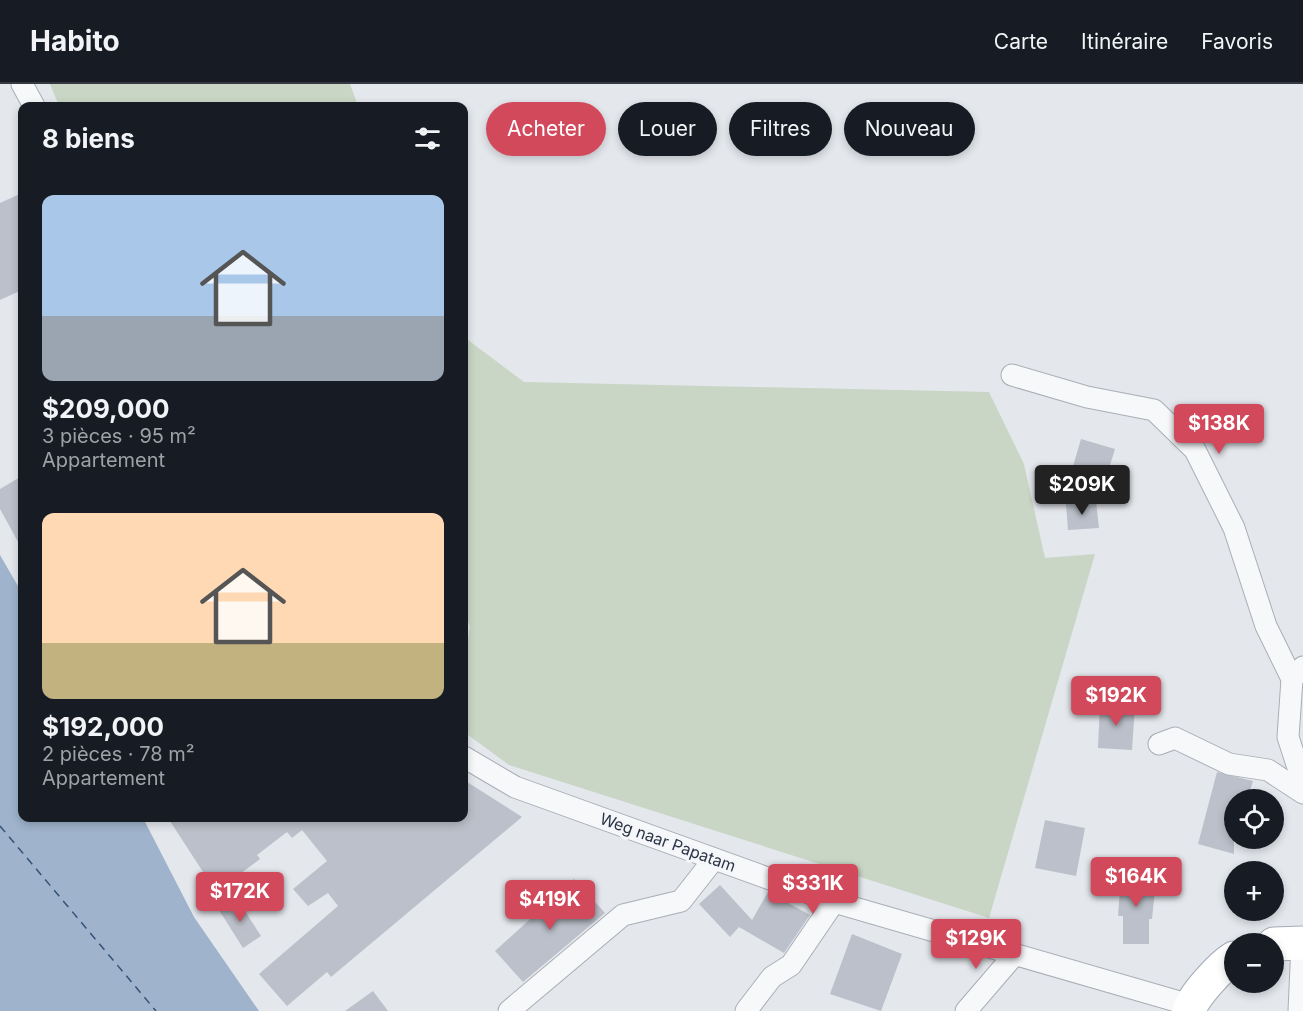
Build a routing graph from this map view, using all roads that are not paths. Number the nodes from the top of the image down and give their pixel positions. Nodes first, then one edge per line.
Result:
1 (22, 84) edge
2 (32, 102) edge
3 (1012, 375) dead end
4 (1298, 673) edge
5 (1159, 744) dead end
6 (468, 759) edge
7 (1303, 783) edge
8 (1303, 793) edge
9 (714, 859) junction
10 (834, 902) junction
11 (1293, 943) edge
12 (1015, 954) junction
13 (1224, 968) edge
14 (1189, 1008) edge
15 (509, 1011) edge
16 (746, 1011) edge
17 (966, 1011) edge
18 (1299, 1011) edge

1 - 2 street
3 - 4 street
4 - 7 street
5 - 8 street
6 - 9 street, Weg naar Papatam
9 - 10 street, Weg naar Papatam
9 - 15 street
10 - 12 street, Weg naar Papatam
10 - 16 street
11 - 18 street
12 - 14 street, Weg naar Papatam
12 - 17 street
13 - 14 main road

